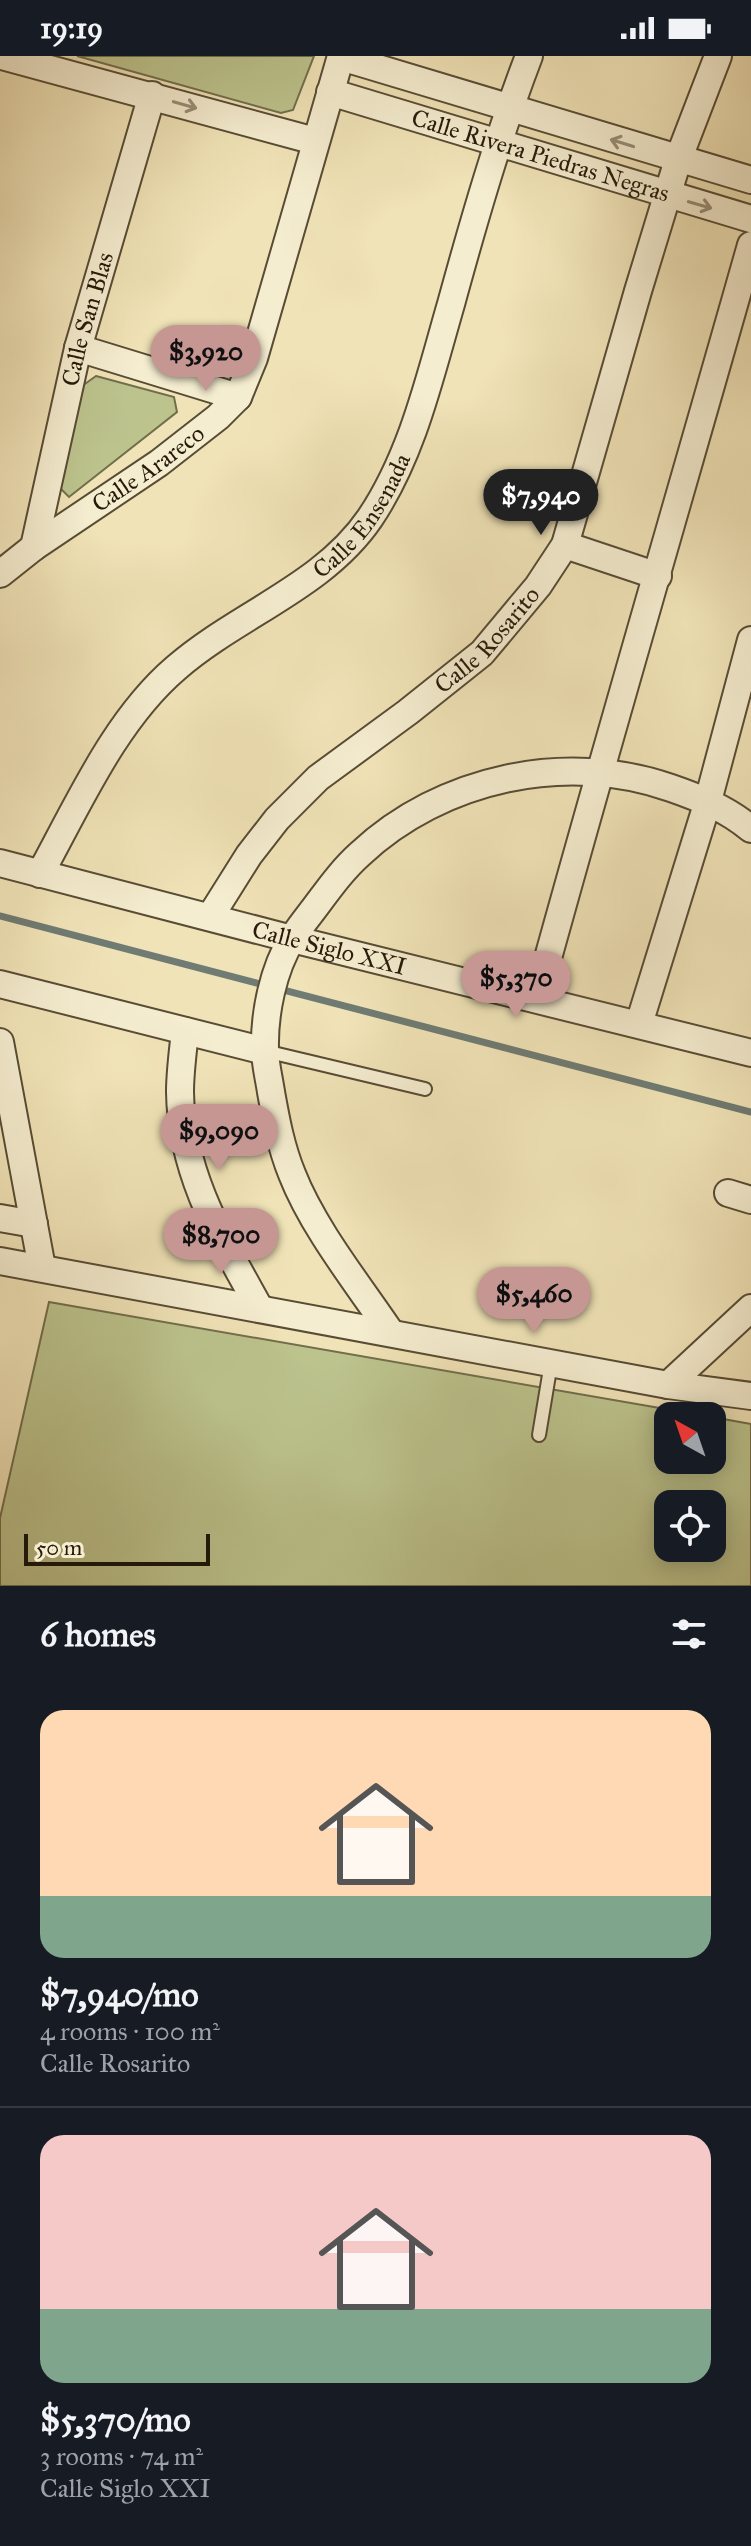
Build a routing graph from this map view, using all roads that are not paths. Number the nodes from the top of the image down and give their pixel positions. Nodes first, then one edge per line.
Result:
1 (2, 56) edge
2 (341, 56) edge
3 (529, 56) edge
4 (718, 56) edge
5 (330, 92) junction
6 (152, 95) junction
7 (510, 107) junction
8 (315, 141) junction
9 (497, 143) junction
10 (678, 160) junction
11 (751, 180) edge
12 (667, 195) junction
13 (751, 219) edge
14 (751, 245) edge
15 (78, 348) junction
16 (238, 397) junction
17 (565, 545) junction
18 (34, 547) junction
19 (0, 574) edge
20 (658, 576) junction
21 (751, 640) edge
22 (599, 771) junction
23 (708, 801) junction
24 (751, 829) edge
25 (0, 863) edge
26 (40, 874) junction
27 (210, 917) junction
28 (292, 939) junction
29 (0, 984) edge
30 (537, 998) junction
31 (639, 1024) junction
32 (185, 1031) junction
33 (0, 1042) edge
34 (265, 1051) junction
35 (751, 1053) edge
36 (425, 1089) dead end
37 (0, 1218) edge
38 (34, 1224) junction
39 (0, 1261) edge
40 (42, 1268) junction
41 (751, 1308) edge
42 (260, 1309) junction
43 (391, 1333) junction
44 (551, 1363) junction
45 (668, 1385) junction
46 (751, 1396) edge
47 (539, 1435) dead end

1 - 6 street
2 - 5 street, Calle Arareco
2 - 7 street, Calle Rivera Piedras Negras
3 - 7 street, Calle Ensenada
4 - 10 street, Calle Rosarito
5 - 8 street, Calle Arareco
5 - 9 street, Calle Rivera Piedras Negras
6 -> 8 street
6 - 15 street, Calle San Blas
7 - 9 street, Calle Ensenada
10 -> 7 street, Calle Rivera Piedras Negras
8 - 16 street, Calle Arareco
9 - 12 street, Calle Rivera Piedras Negras
9 - 26 street, Calle Ensenada
10 - 11 street, Calle Rivera Piedras Negras
10 - 12 street, Calle Rosarito
12 -> 13 street, Calle Rivera Piedras Negras
12 - 17 street, Calle Rosarito
14 - 20 street
15 - 16 street
15 - 18 street, Calle San Blas
16 - 18 street, Calle Arareco
17 - 20 street
17 - 27 street, Calle Rosarito
18 - 19 street, Calle Arareco
20 - 22 street
21 - 23 street
22 - 23 street
22 - 28 street
22 - 30 street
23 - 24 street
23 - 31 street
25 - 26 street, Calle Siglo XXI
26 - 27 street, Calle Siglo XXI
27 - 28 street, Calle Siglo XXI
28 - 30 street, Calle Siglo XXI
28 - 34 street
29 - 32 street
30 - 31 street, Calle Siglo XXI
31 - 35 street, Calle Siglo XXI
32 - 34 street
32 - 42 street
33 - 38 street
34 - 36 lane
34 - 43 street
37 - 38 street
38 - 40 street
39 - 40 street
40 - 42 street
41 - 45 street
42 - 43 street
43 - 44 street
44 - 45 street
44 - 47 lane
45 - 46 street

